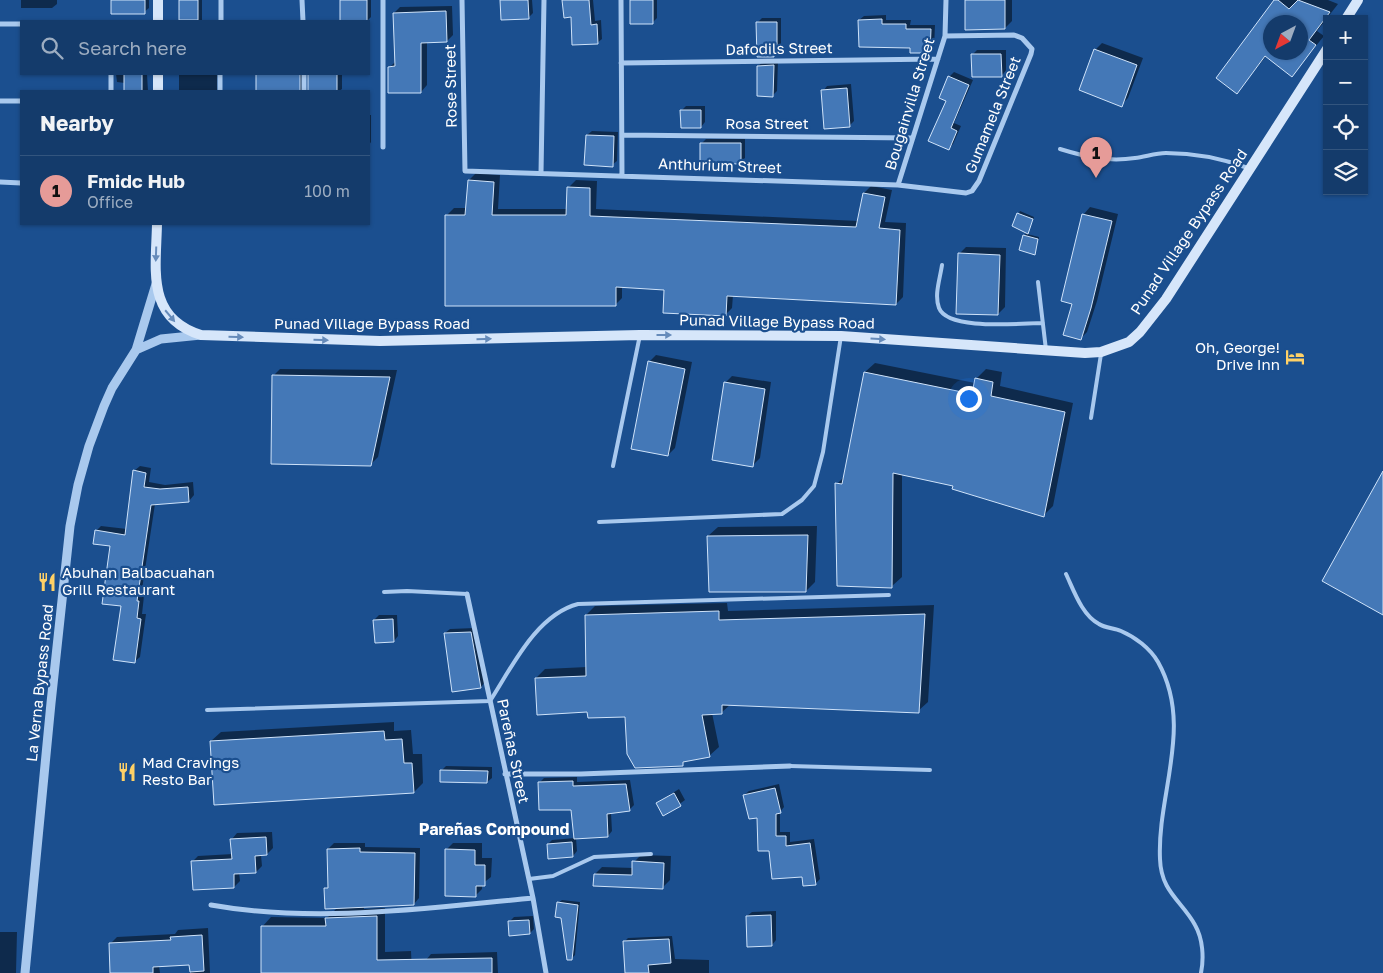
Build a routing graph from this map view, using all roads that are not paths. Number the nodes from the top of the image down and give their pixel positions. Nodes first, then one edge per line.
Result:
1 (158, 0) edge
2 (221, 0) edge
3 (302, 0) edge
4 (383, 0) edge
5 (462, 0) edge
6 (544, 0) edge
7 (621, 0) edge
8 (946, 0) edge
9 (1358, 0) edge
10 (1349, 15) edge
11 (158, 20) edge
12 (221, 20) edge
13 (303, 20) edge
14 (0, 24) edge
15 (20, 24) edge
16 (944, 36) junction
17 (1323, 55) edge
18 (938, 59) junction
19 (621, 63) junction
20 (111, 75) edge
21 (158, 75) edge
22 (220, 75) edge
23 (304, 75) edge
24 (111, 90) edge
25 (158, 90) edge
26 (220, 90) edge
27 (304, 90) edge
28 (0, 101) edge
29 (20, 101) edge
30 (622, 136) junction
31 (913, 138) junction
32 (384, 147) dead end
33 (1060, 149) dead end
34 (1251, 169) junction
35 (465, 171) joint
36 (541, 173) junction
37 (622, 175) junction
38 (0, 182) edge
39 (20, 183) edge
40 (898, 185) junction
41 (972, 191) joint
42 (157, 225) edge
43 (942, 265) dead end
44 (1038, 282) dead end
45 (156, 284) junction
46 (1043, 323) junction
47 (200, 336) junction
48 (640, 336) junction
49 (841, 336) junction
50 (136, 350) junction
51 (1047, 352) junction
52 (1101, 352) junction
53 (1091, 418) dead end
54 (613, 466) dead end
55 (598, 522) dead end
56 (1066, 574) dead end
57 (384, 592) dead end
58 (468, 594) joint
59 (890, 595) dead end
60 (490, 701) junction
61 (207, 710) dead end
62 (790, 766) joint
63 (930, 770) dead end
64 (505, 774) junction
65 (651, 854) dead end
66 (529, 879) junction
67 (533, 898) junction
68 (211, 905) dead end
69 (24, 973) edge
70 (546, 973) edge
71 (1202, 973) edge

1 - 11 main road
2 - 12 street
3 - 13 street
4 - 32 street
5 - 35 street, Rose Street
6 - 36 street
7 - 19 street
8 - 16 street, Bougainvilla Street
9 - 10 main road
14 - 15 street
16 - 18 street, Bougainvilla Street
16 - 41 street, Gumamela Street
17 - 34 main road, Punad Village Bypass Road
18 - 19 street, Dafodils Street
18 - 31 street, Bougainvilla Street
19 - 30 street
20 - 24 street
21 - 25 main road
22 - 26 street
23 - 27 street
28 - 29 street
30 - 31 street, Rosa Street
30 - 37 street
31 - 40 street, Bougainvilla Street
33 - 34 lane
34 - 52 main road, Punad Village Bypass Road
35 - 36 street, Anthurium Street
36 - 37 street, Anthurium Street
37 - 40 street, Anthurium Street
38 - 39 street
40 - 41 street, Anthurium Street
42 -> 45 main road, Punad Village Bypass Road
43 - 46 lane
44 - 46 lane
45 -> 47 main road, Punad Village Bypass Road
45 - 50 street, La Verna Bypass Road
46 - 51 lane
47 -> 48 main road, Punad Village Bypass Road
47 - 50 street
48 -> 49 main road, Punad Village Bypass Road
48 - 54 lane
49 -> 51 main road, Punad Village Bypass Road
49 - 55 lane
50 - 69 street, La Verna Bypass Road
51 - 52 main road, Punad Village Bypass Road
52 - 53 lane
56 - 71 lane
57 - 58 lane
58 - 60 street, Pareñas Street
59 - 60 lane
60 - 61 lane
60 - 64 street, Pareñas Street
62 - 63 lane
62 - 64 street
64 - 66 street, Pareñas Street
65 - 66 lane
66 - 67 street, Pareñas Street
67 - 68 street
67 - 70 street, Pareñas Street

